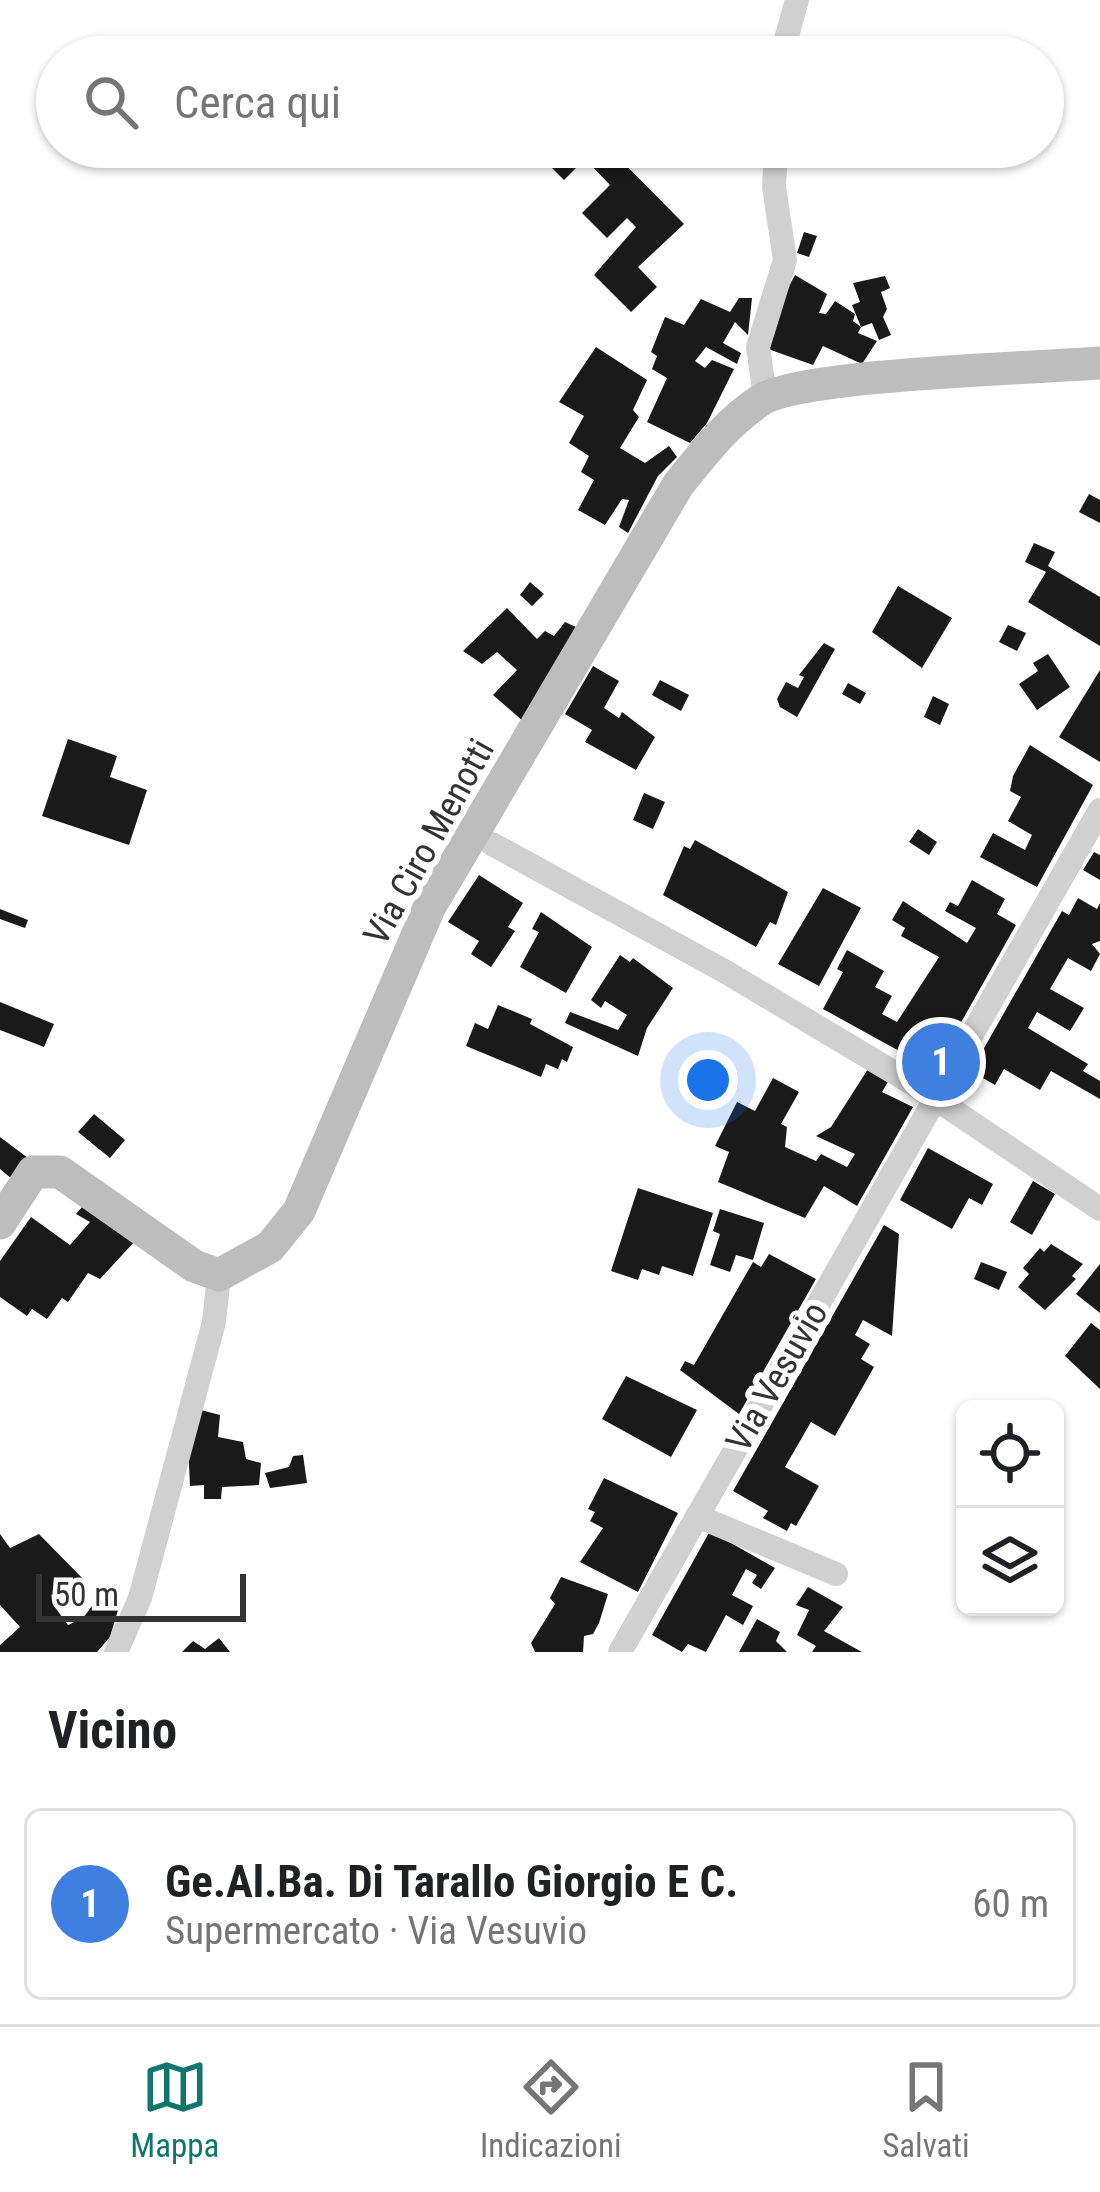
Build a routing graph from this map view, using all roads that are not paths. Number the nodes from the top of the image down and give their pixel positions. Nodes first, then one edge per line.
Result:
1 (796, 0) edge
2 (787, 36) edge
3 (775, 168) edge
4 (1100, 363) edge
5 (765, 397) junction
6 (1100, 810) edge
7 (492, 844) dead end
8 (936, 1102) junction
9 (1100, 1209) edge
10 (0, 1222) edge
11 (219, 1276) junction
12 (697, 1516) junction
13 (836, 1574) dead end
14 (626, 1650) edge
15 (116, 1652) edge

1 - 2 street
3 - 5 street
4 - 5 street
5 - 11 street, Via Ciro Menotti
6 - 8 street, Via Vesuvio
7 - 8 street
8 - 9 street
8 - 12 street, Via Vesuvio
10 - 11 street
11 - 15 street
12 - 13 street
12 - 14 street, Via Vesuvio

